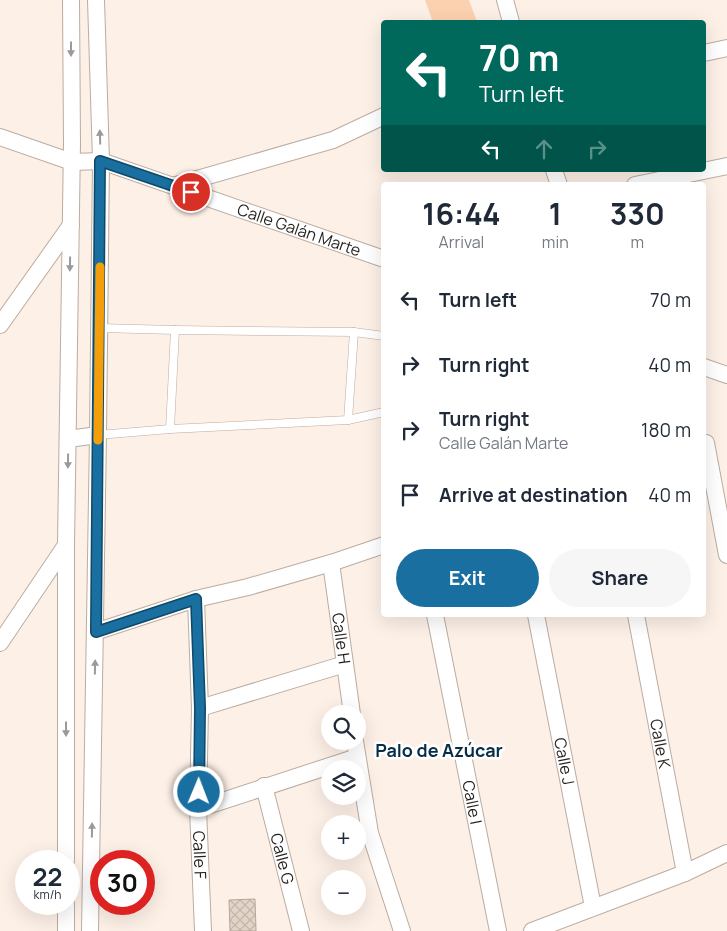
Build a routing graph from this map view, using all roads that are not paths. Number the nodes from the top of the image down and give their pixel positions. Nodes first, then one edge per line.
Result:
1 (71, 0) edge
2 (96, 0) edge
3 (505, 0) edge
4 (510, 20) edge
5 (727, 48) edge
6 (706, 53) edge
7 (381, 117) edge
8 (0, 137) edge
9 (100, 161) junction
10 (72, 162) junction
11 (727, 166) edge
12 (706, 170) edge
13 (698, 172) edge
14 (650, 182) edge
15 (173, 186) junction
16 (71, 225) junction
17 (381, 258) edge
18 (0, 325) edge
19 (99, 328) junction
20 (175, 330) junction
21 (354, 332) junction
22 (381, 336) edge
23 (706, 369) edge
24 (727, 375) edge
25 (381, 413) edge
26 (348, 420) junction
27 (170, 429) junction
28 (98, 435) junction
29 (68, 439) junction
30 (706, 448) edge
31 (66, 545) junction
32 (381, 546) edge
33 (727, 554) edge
34 (331, 562) junction
35 (196, 599) junction
36 (435, 617) edge
37 (536, 617) edge
38 (636, 617) edge
39 (96, 632) junction
40 (0, 643) edge
41 (345, 664) junction
42 (351, 705) edge
43 (200, 708) junction
44 (354, 750) edge
45 (356, 750) edge
46 (264, 786) junction
47 (198, 809) junction
48 (66, 850) edge
49 (727, 853) edge
50 (685, 873) junction
51 (593, 907) junction
52 (66, 915) edge
53 (66, 931) edge
54 (90, 931) edge
55 (203, 931) edge
56 (301, 931) edge
57 (402, 931) edge
58 (498, 931) edge
59 (532, 931) edge

1 -> 10 street
9 -> 2 street
3 - 4 street
5 - 6 street
7 - 15 street
8 - 10 street
9 - 10 street
9 - 15 street, Calle Galán Marte
9 - 19 street
10 - 16 street
11 - 12 street
13 - 14 street
15 - 17 street, Calle Galán Marte
16 - 18 street
16 -> 29 street
19 - 20 lane
19 - 28 street
20 - 21 lane
20 - 27 lane
21 - 22 lane
21 - 26 lane
23 - 24 street
25 - 26 lane
26 - 27 lane
27 - 28 lane
28 - 29 street
28 - 39 street
29 -> 31 street
30 - 33 street
31 - 40 street
31 -> 48 street
32 - 34 street
34 - 35 street
34 - 41 street, Calle H
35 - 39 street
35 - 43 street, Calle F
36 - 58 street, Calle I
37 - 51 street, Calle J
38 - 50 street, Calle K
54 -> 39 street
41 - 42 street, Calle H
41 - 43 street
43 - 47 street, Calle F
44 - 46 street
45 - 57 street
46 - 47 street
46 - 56 street, Calle G
47 - 55 street, Calle F
49 - 50 street
50 - 51 street
51 - 59 street
52 - 53 street

